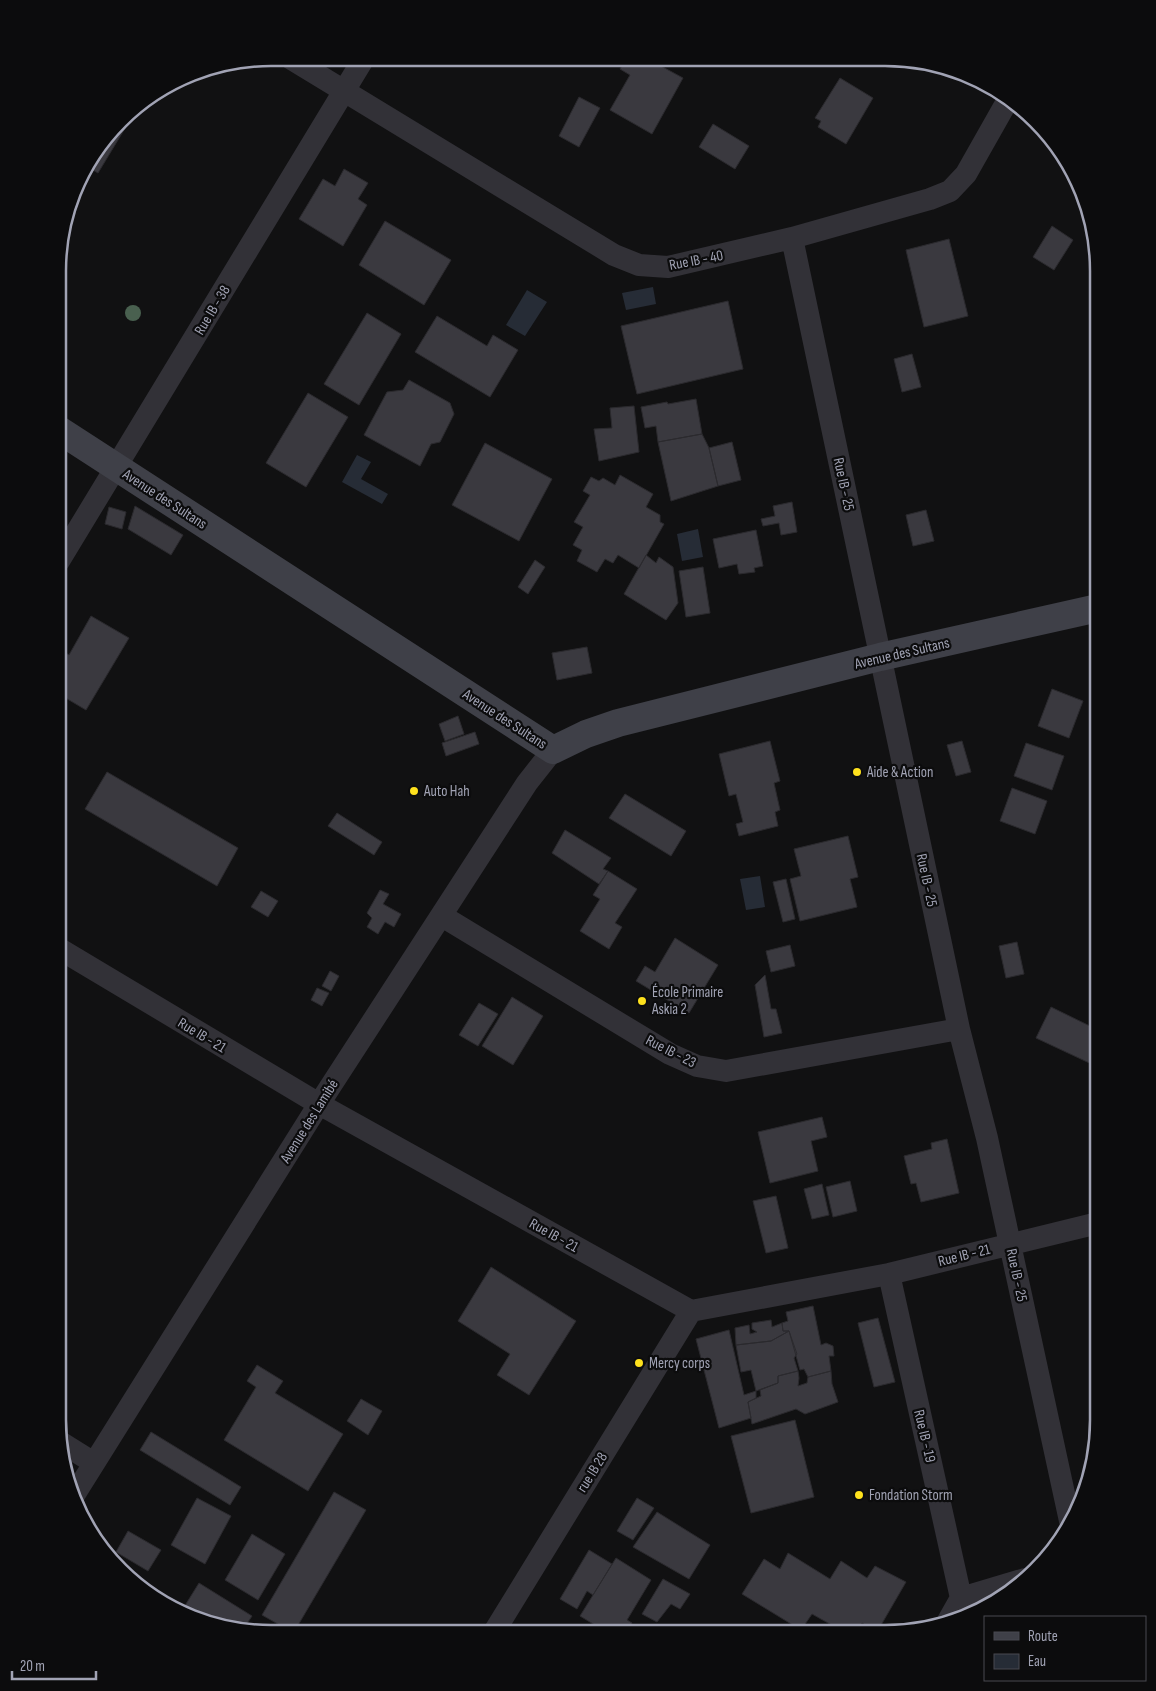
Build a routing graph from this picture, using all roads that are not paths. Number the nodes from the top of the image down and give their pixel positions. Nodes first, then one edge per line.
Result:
1 (303, 66) edge
2 (359, 66) edge
3 (343, 91) junction
4 (1006, 106) edge
5 (792, 238) junction
6 (66, 435) edge
7 (117, 468) junction
8 (66, 551) edge
9 (1090, 610) edge
10 (880, 657) junction
11 (554, 750) junction
12 (442, 916) junction
13 (66, 953) edge
14 (959, 1029) junction
15 (319, 1104) junction
16 (1090, 1225) edge
17 (1010, 1244) junction
18 (888, 1274) junction
19 (691, 1311) junction
20 (68, 1447) edge
21 (94, 1463) junction
22 (78, 1489) edge
23 (1068, 1512) edge
24 (1007, 1584) edge
25 (961, 1598) junction
26 (952, 1613) edge
27 (498, 1625) edge

1 - 3 street, Rue IB - 40
2 - 3 street, Rue IB - 38
3 - 5 street, Rue IB - 40
3 - 7 street, Rue IB - 38
4 - 5 street, Rue IB - 40
5 - 10 street, Rue IB - 25
6 - 7 street, Avenue des Sultans
7 - 8 street, Rue IB - 38
7 - 11 street, Avenue des Sultans
9 - 10 street, Avenue des Sultans
10 - 11 street, Avenue des Sultans
10 - 14 street, Rue IB - 25
11 - 12 street, Avenue des Lamibé
12 - 14 street, Rue IB - 23
12 - 15 street, Avenue des Lamibé
13 - 15 street, Rue IB - 21
14 - 17 street, Rue IB - 25
15 - 19 street, Rue IB - 21
15 - 21 street, Avenue des Lamibé
16 - 17 street, Rue IB - 21
17 - 18 street, Rue IB - 21
17 - 23 street, Rue IB - 25
18 - 19 street, Rue IB - 21
18 - 25 street, Rue IB - 19
19 - 27 street, rue IB 28
20 - 21 street
21 - 22 street, Avenue des Lamibé
24 - 25 street
25 - 26 street

